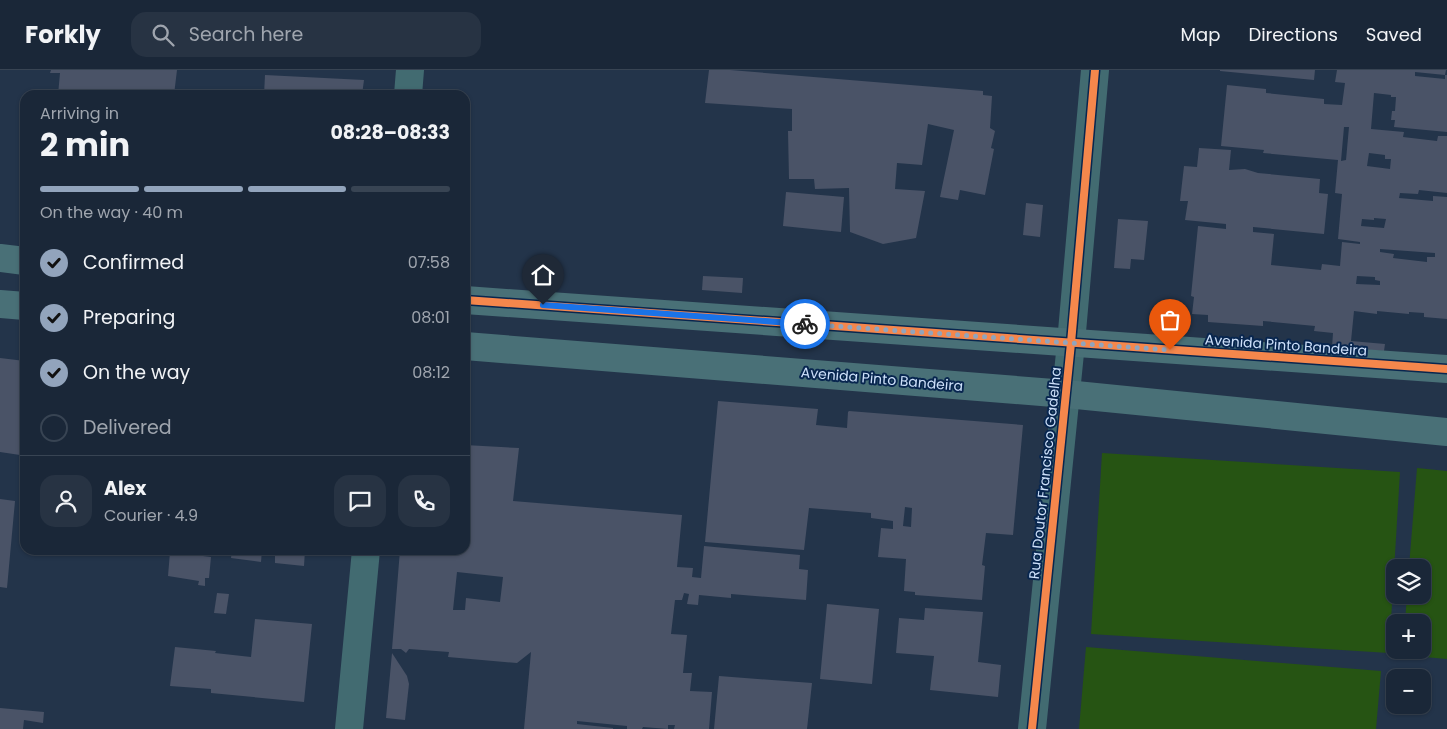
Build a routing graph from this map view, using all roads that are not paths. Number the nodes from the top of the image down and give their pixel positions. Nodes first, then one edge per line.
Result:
1 (410, 70) edge
2 (1095, 70) edge
3 (408, 90) edge
4 (0, 258) edge
5 (20, 260) edge
6 (470, 300) edge
7 (0, 304) edge
8 (20, 306) edge
9 (1071, 343) junction
10 (470, 346) edge
11 (1447, 369) edge
12 (1066, 394) junction
13 (1447, 432) edge
14 (366, 555) edge
15 (349, 729) edge
16 (1032, 729) edge

1 - 3 street
2 - 9 street, Rua Doutor Francisco Gadelha
4 - 5 main road
6 - 9 main road, Avenida Pinto Bandeira
7 - 8 main road
9 - 11 main road, Avenida Pinto Bandeira
9 - 12 street, Rua Doutor Francisco Gadelha
10 - 12 main road, Avenida Pinto Bandeira
12 - 13 main road, Avenida Pinto Bandeira
12 - 16 street, Rua Doutor Francisco Gadelha
14 - 15 street

